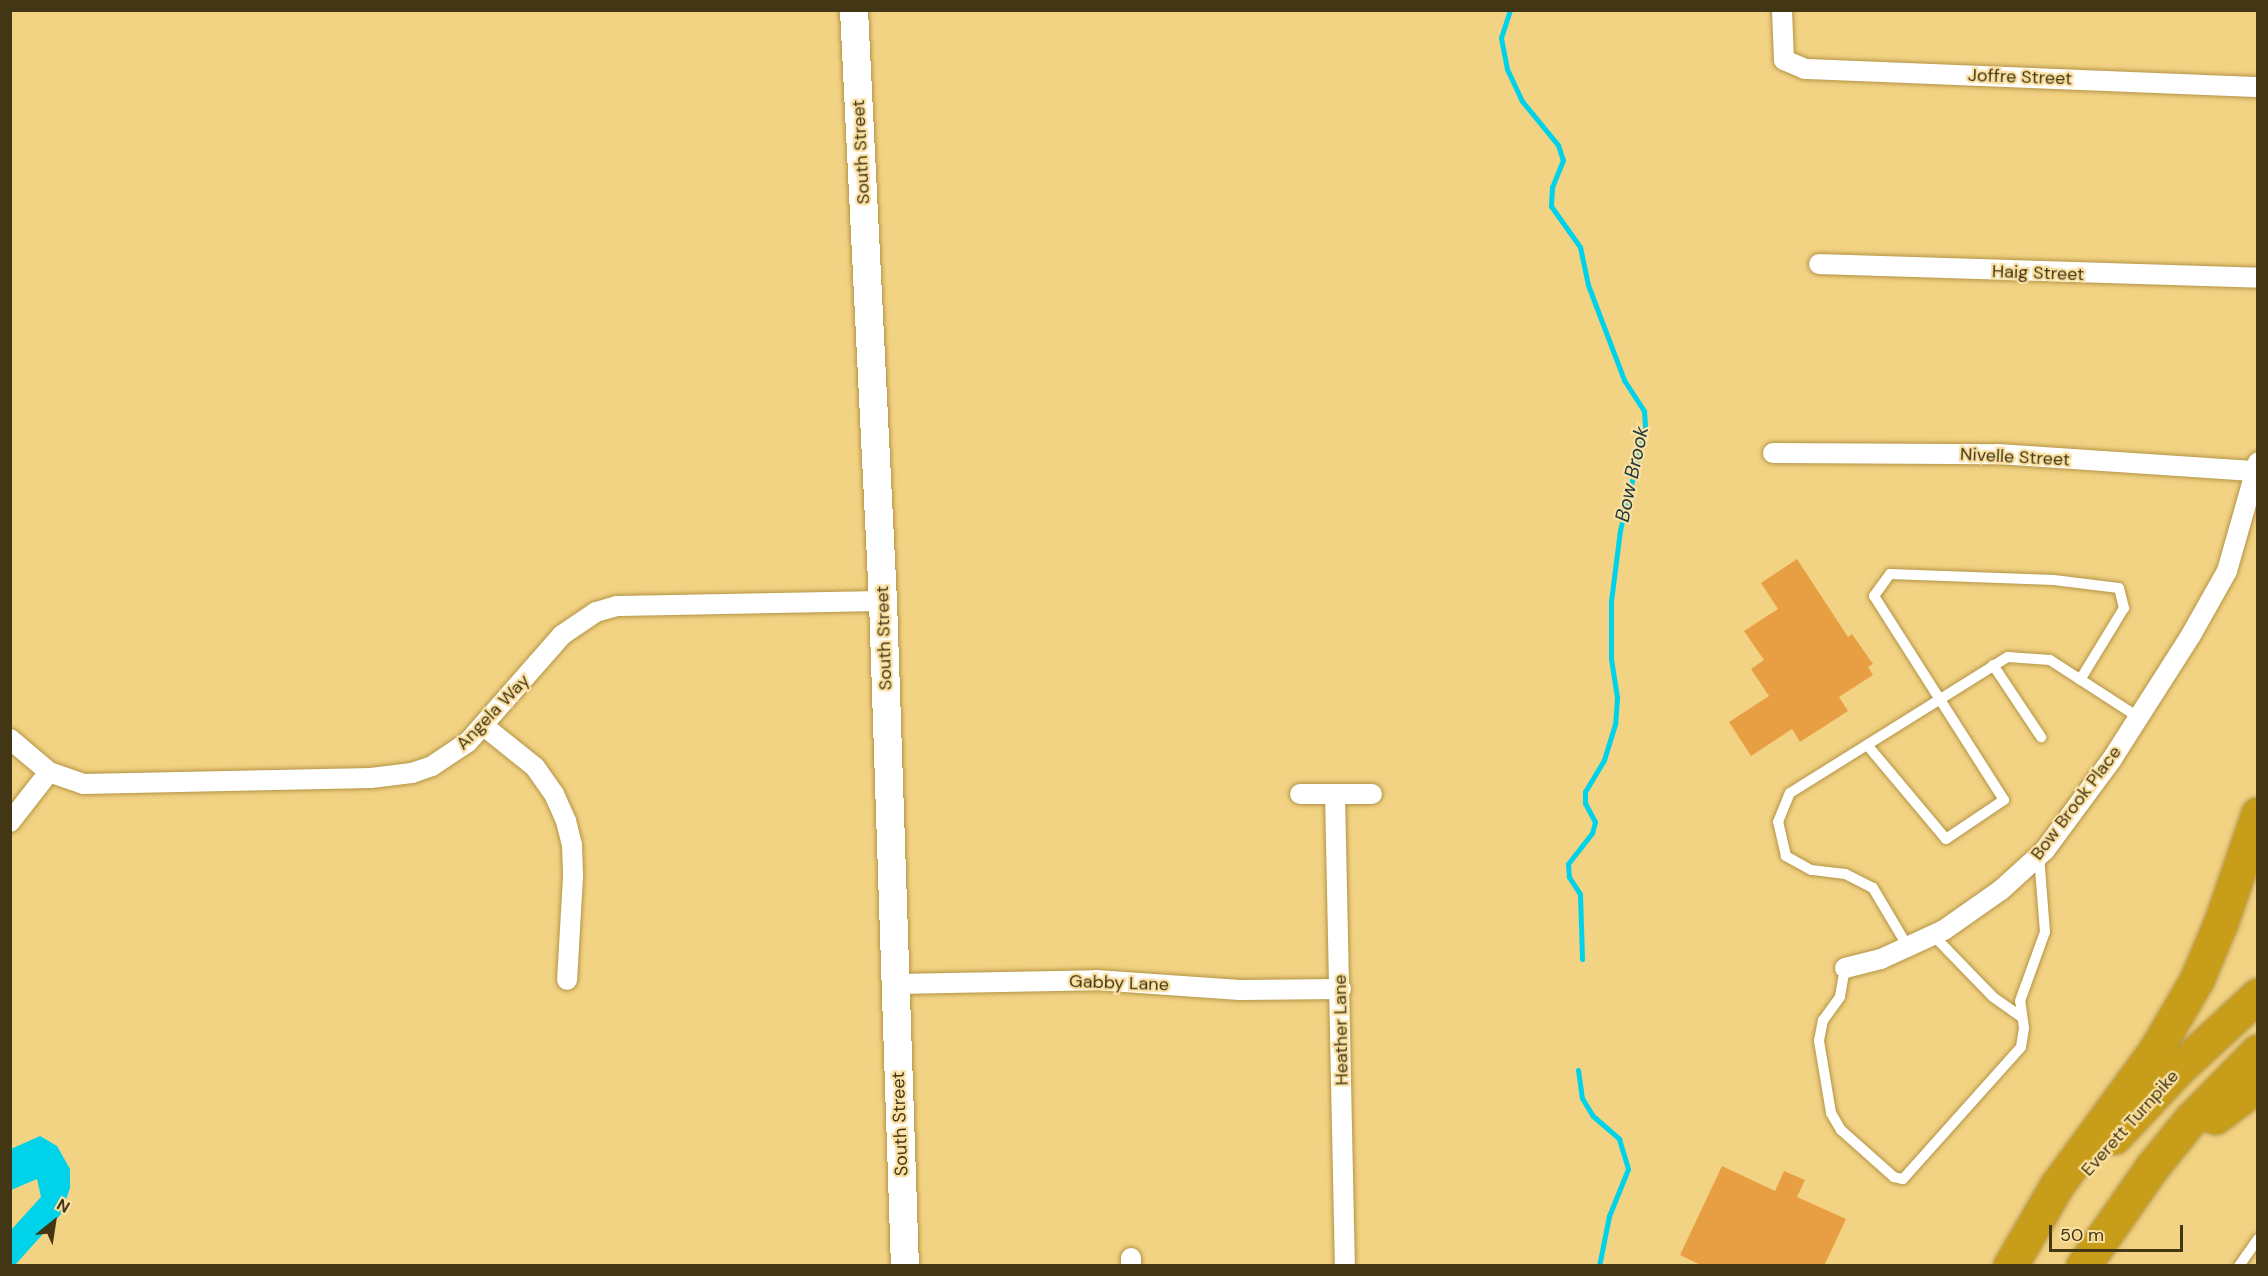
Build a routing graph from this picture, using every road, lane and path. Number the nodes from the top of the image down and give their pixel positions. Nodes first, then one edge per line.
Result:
1 (854, 10) edge
2 (1782, 10) edge
3 (2258, 87) edge
4 (1819, 264) dead end
5 (2258, 278) edge
6 (1773, 453) dead end
7 (2257, 467) edge
8 (883, 601) junction
9 (1993, 665) junction
10 (2080, 680) junction
11 (1938, 699) junction
12 (2138, 717) junction
13 (484, 727) junction
14 (2041, 737) dead end
15 (10, 739) edge
16 (1868, 746) junction
17 (49, 772) junction
18 (1300, 794) dead end
19 (1335, 794) junction
20 (1372, 794) dead end
21 (2258, 814) edge
22 (10, 822) edge
23 (2039, 855) junction
24 (1933, 935) junction
25 (1908, 946) junction
26 (1845, 968) joint
27 (567, 980) dead end
28 (896, 984) junction
29 (1341, 989) junction
30 (2258, 995) edge
31 (2022, 1017) junction
32 (2258, 1051) edge
33 (2258, 1085) edge
34 (2136, 1189) junction
35 (2258, 1239) edge
36 (905, 1266) edge
37 (1345, 1266) edge
38 (2010, 1266) edge
39 (2019, 1266) edge
40 (2083, 1266) edge
41 (2239, 1266) edge

1 - 8 main road, South Street
2 - 3 street, Joffre Street
4 - 5 street, Haig Street
6 - 7 street, Nivelle Street
7 - 12 street, Bow Brook Place
8 - 13 street, Angela Way
8 - 28 main road, South Street
9 - 10 lane
9 - 11 lane
9 - 14 lane
10 - 11 lane
10 - 12 lane
11 - 16 lane
11 - 16 lane
12 - 23 street, Bow Brook Place
13 - 17 street, Angela Way
13 - 27 street
15 - 17 street, Angela Way
16 - 25 lane
17 - 22 street
18 - 19 street
19 - 20 street
19 - 29 street, Heather Lane
21 - 38 highway
23 - 24 street, Bow Brook Place
23 - 31 lane
24 - 25 street, Bow Brook Place
24 - 31 lane
25 - 26 street, Bow Brook Place
26 - 31 lane
28 - 29 street, Gabby Lane
28 - 36 main road, South Street
29 - 37 street, Heather Lane
30 - 39 highway, Everett Turnpike
32 - 34 highway
33 - 34 highway
34 - 40 highway
35 - 41 lane

